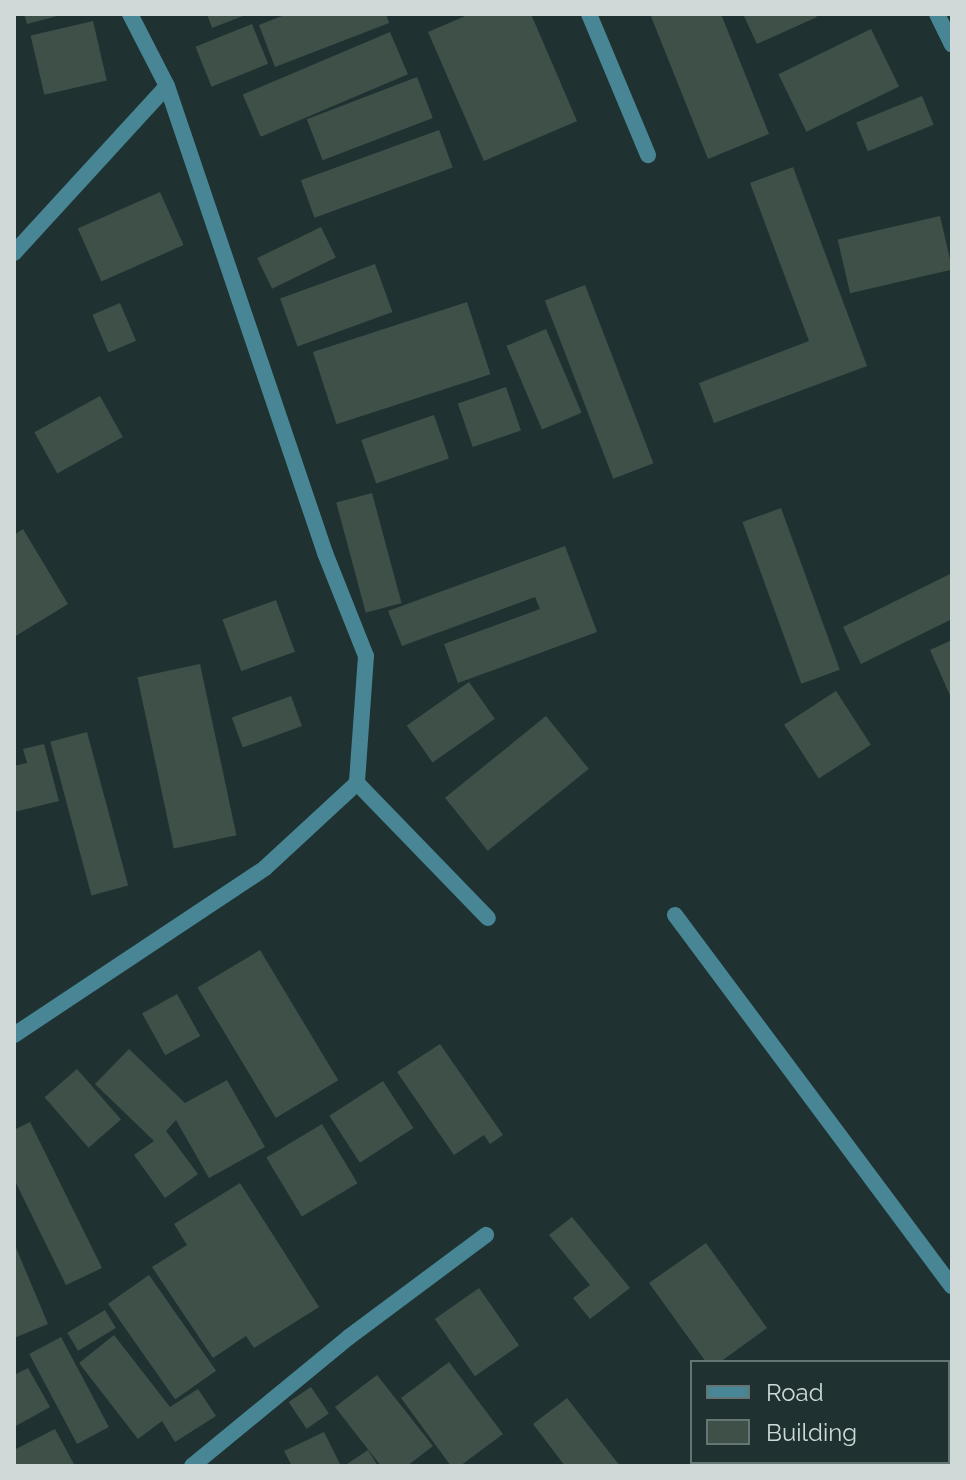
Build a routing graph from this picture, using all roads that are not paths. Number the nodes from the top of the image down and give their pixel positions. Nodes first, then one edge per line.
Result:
1 (130, 14) edge
2 (589, 14) edge
3 (937, 14) edge
4 (952, 45) edge
5 (167, 86) junction
6 (648, 155) dead end
7 (14, 253) edge
8 (357, 783) junction
9 (675, 915) dead end
10 (488, 918) dead end
11 (14, 1035) edge
12 (486, 1235) dead end
13 (952, 1286) edge
14 (192, 1466) edge

1 - 5 street
2 - 6 street
3 - 4 street
5 - 7 street
5 - 8 street
8 - 10 street
8 - 11 street
9 - 13 street
12 - 14 street

